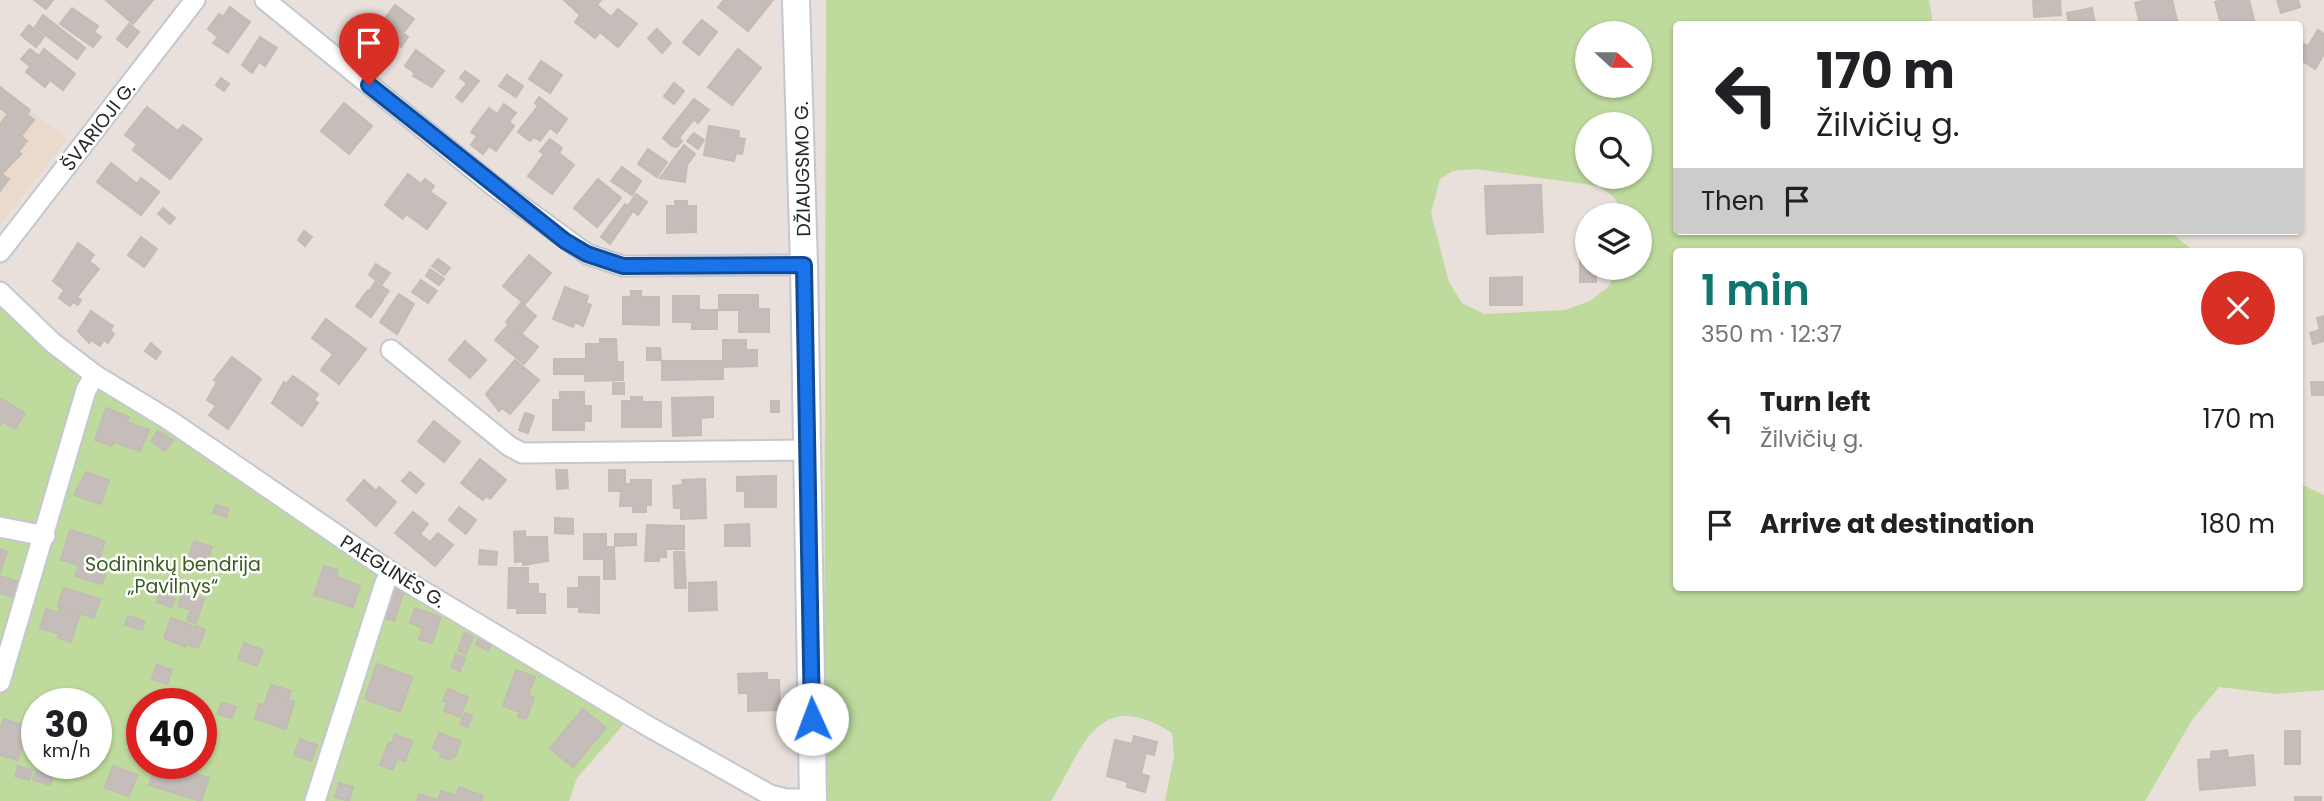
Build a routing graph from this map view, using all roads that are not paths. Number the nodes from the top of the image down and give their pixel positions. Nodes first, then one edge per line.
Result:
1 (195, 0) edge
2 (265, 0) edge
3 (796, 0) edge
4 (0, 252) edge
5 (804, 265) junction
6 (0, 292) edge
7 (391, 350) dead end
8 (95, 375) junction
9 (808, 450) junction
10 (0, 527) edge
11 (45, 536) junction
12 (391, 572) junction
13 (0, 682) edge
14 (813, 800) edge
15 (316, 801) edge

1 - 4 street, ŠVARIOJI G.
2 - 5 street
3 - 5 street, DŽIAUGSMO G.
5 - 9 street, DŽIAUGSMO G.
6 - 8 street, PAEGLINĖS G.
7 - 9 street
8 - 11 street
8 - 12 street, PAEGLINĖS G.
9 - 14 street, DŽIAUGSMO G.
10 - 11 street
11 - 13 street
12 - 14 street, PAEGLINĖS G.
12 - 15 street

